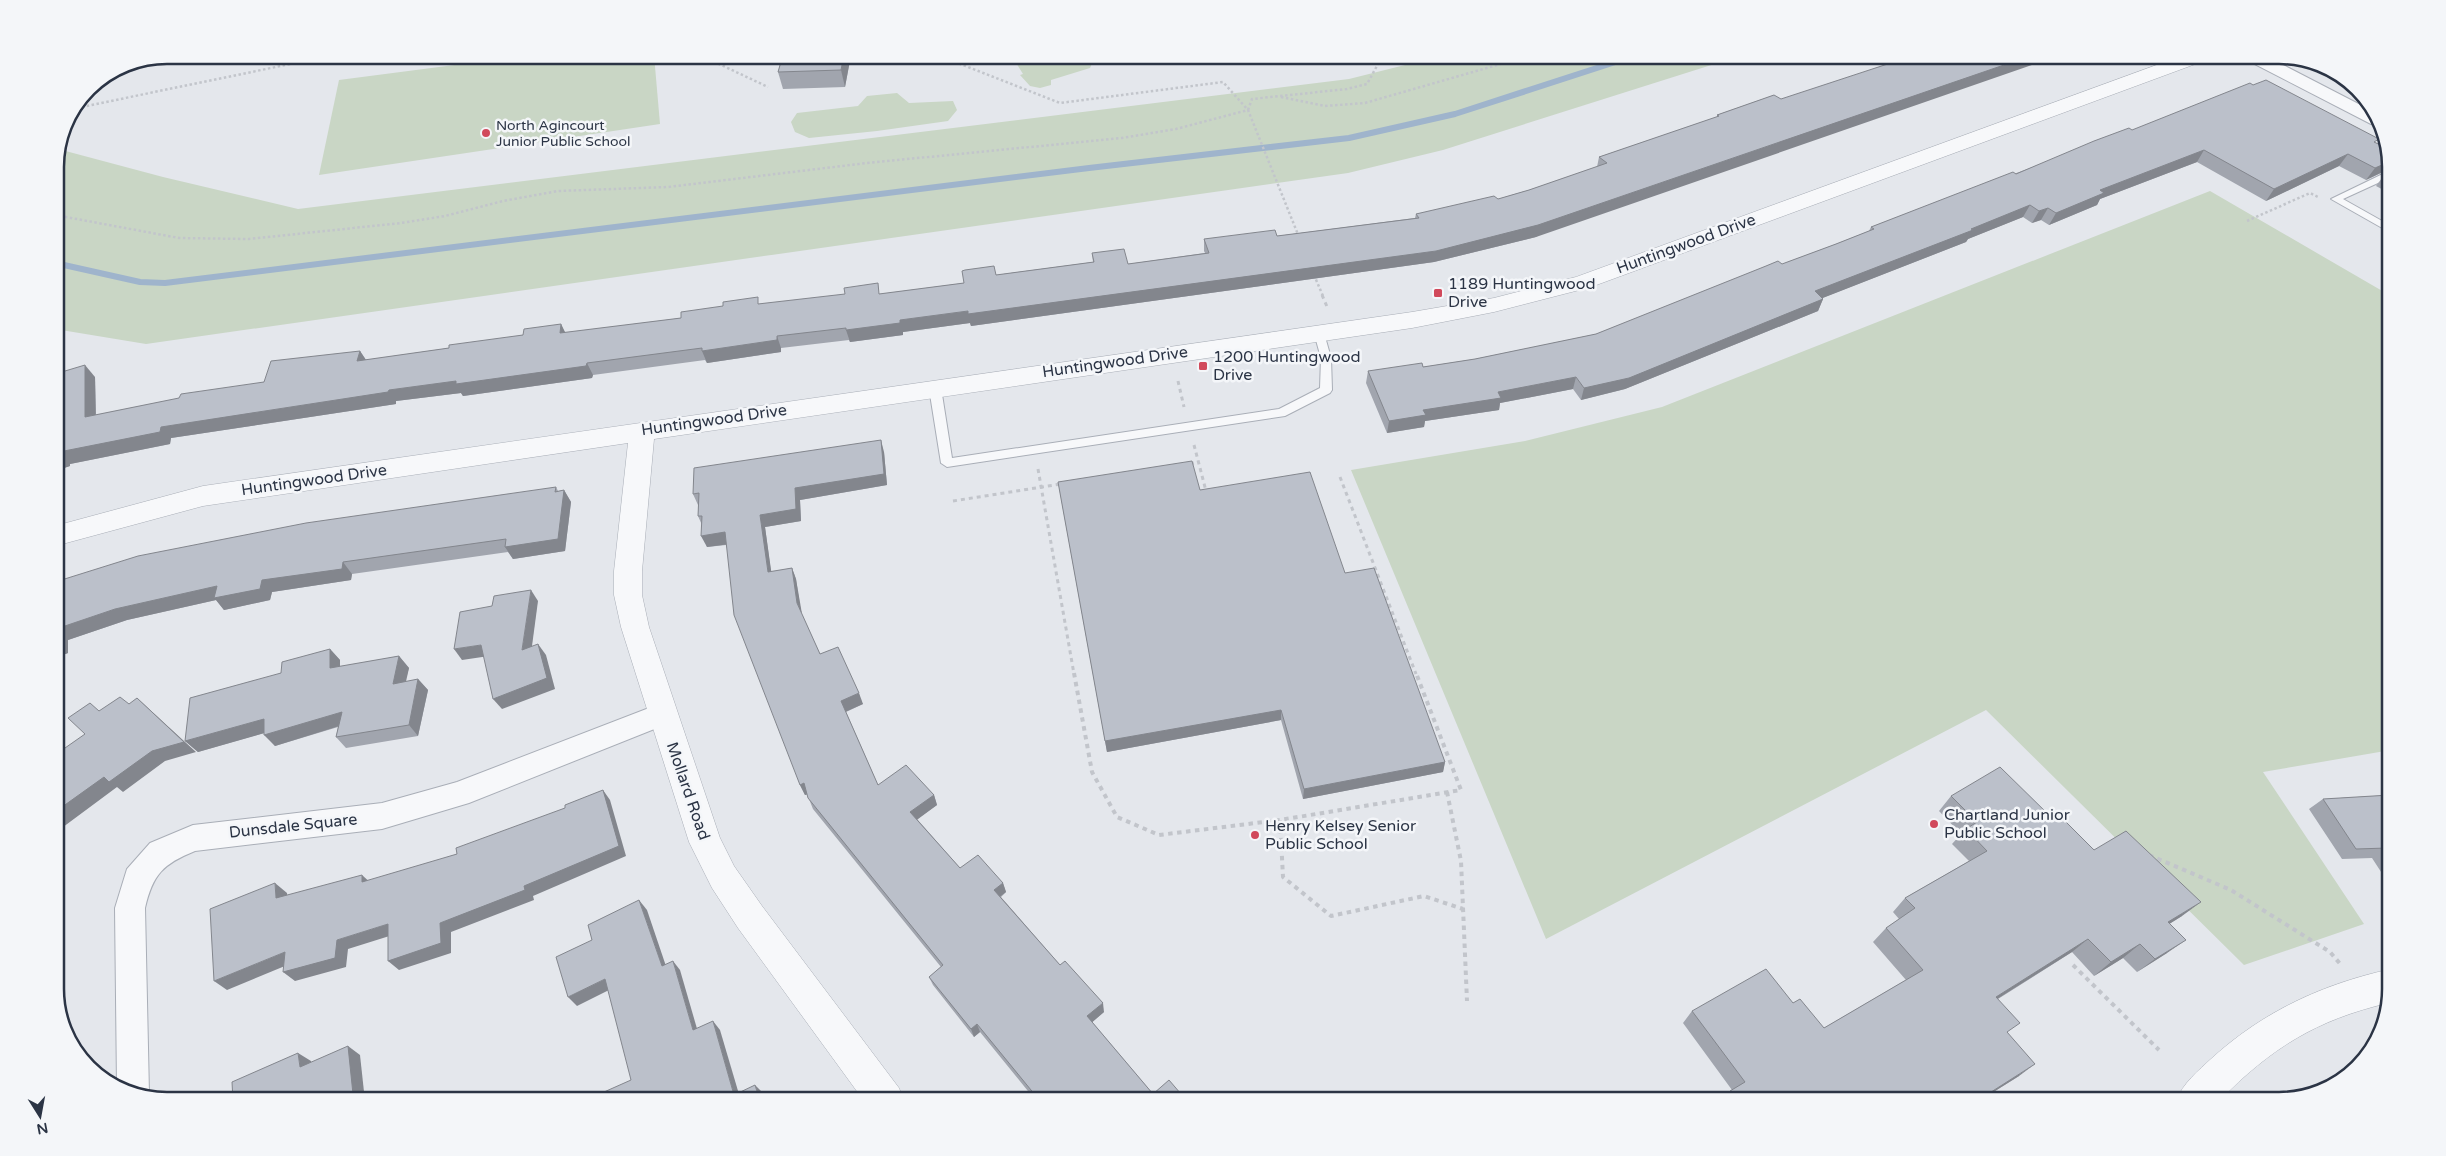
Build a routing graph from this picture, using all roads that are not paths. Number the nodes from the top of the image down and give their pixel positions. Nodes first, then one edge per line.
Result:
1 (2177, 64) edge
2 (2269, 64) edge
3 (2369, 115) edge
4 (2382, 177) edge
5 (2382, 225) edge
6 (1325, 324) junction
7 (935, 388) junction
8 (642, 430) junction
9 (64, 534) edge
10 (662, 714) junction
11 (2377, 989) edge
12 (133, 1086) edge
13 (879, 1092) edge
14 (2202, 1092) edge

1 - 6 street, Huntingwood Drive
2 - 3 street
4 - 5 lane
6 - 7 street, Huntingwood Drive
6 - 7 lane
7 - 8 street, Huntingwood Drive
8 - 9 street, Huntingwood Drive
8 - 10 street, Mollard Road
10 - 12 street, Dunsdale Square
10 - 13 street, Mollard Road
11 - 14 street

